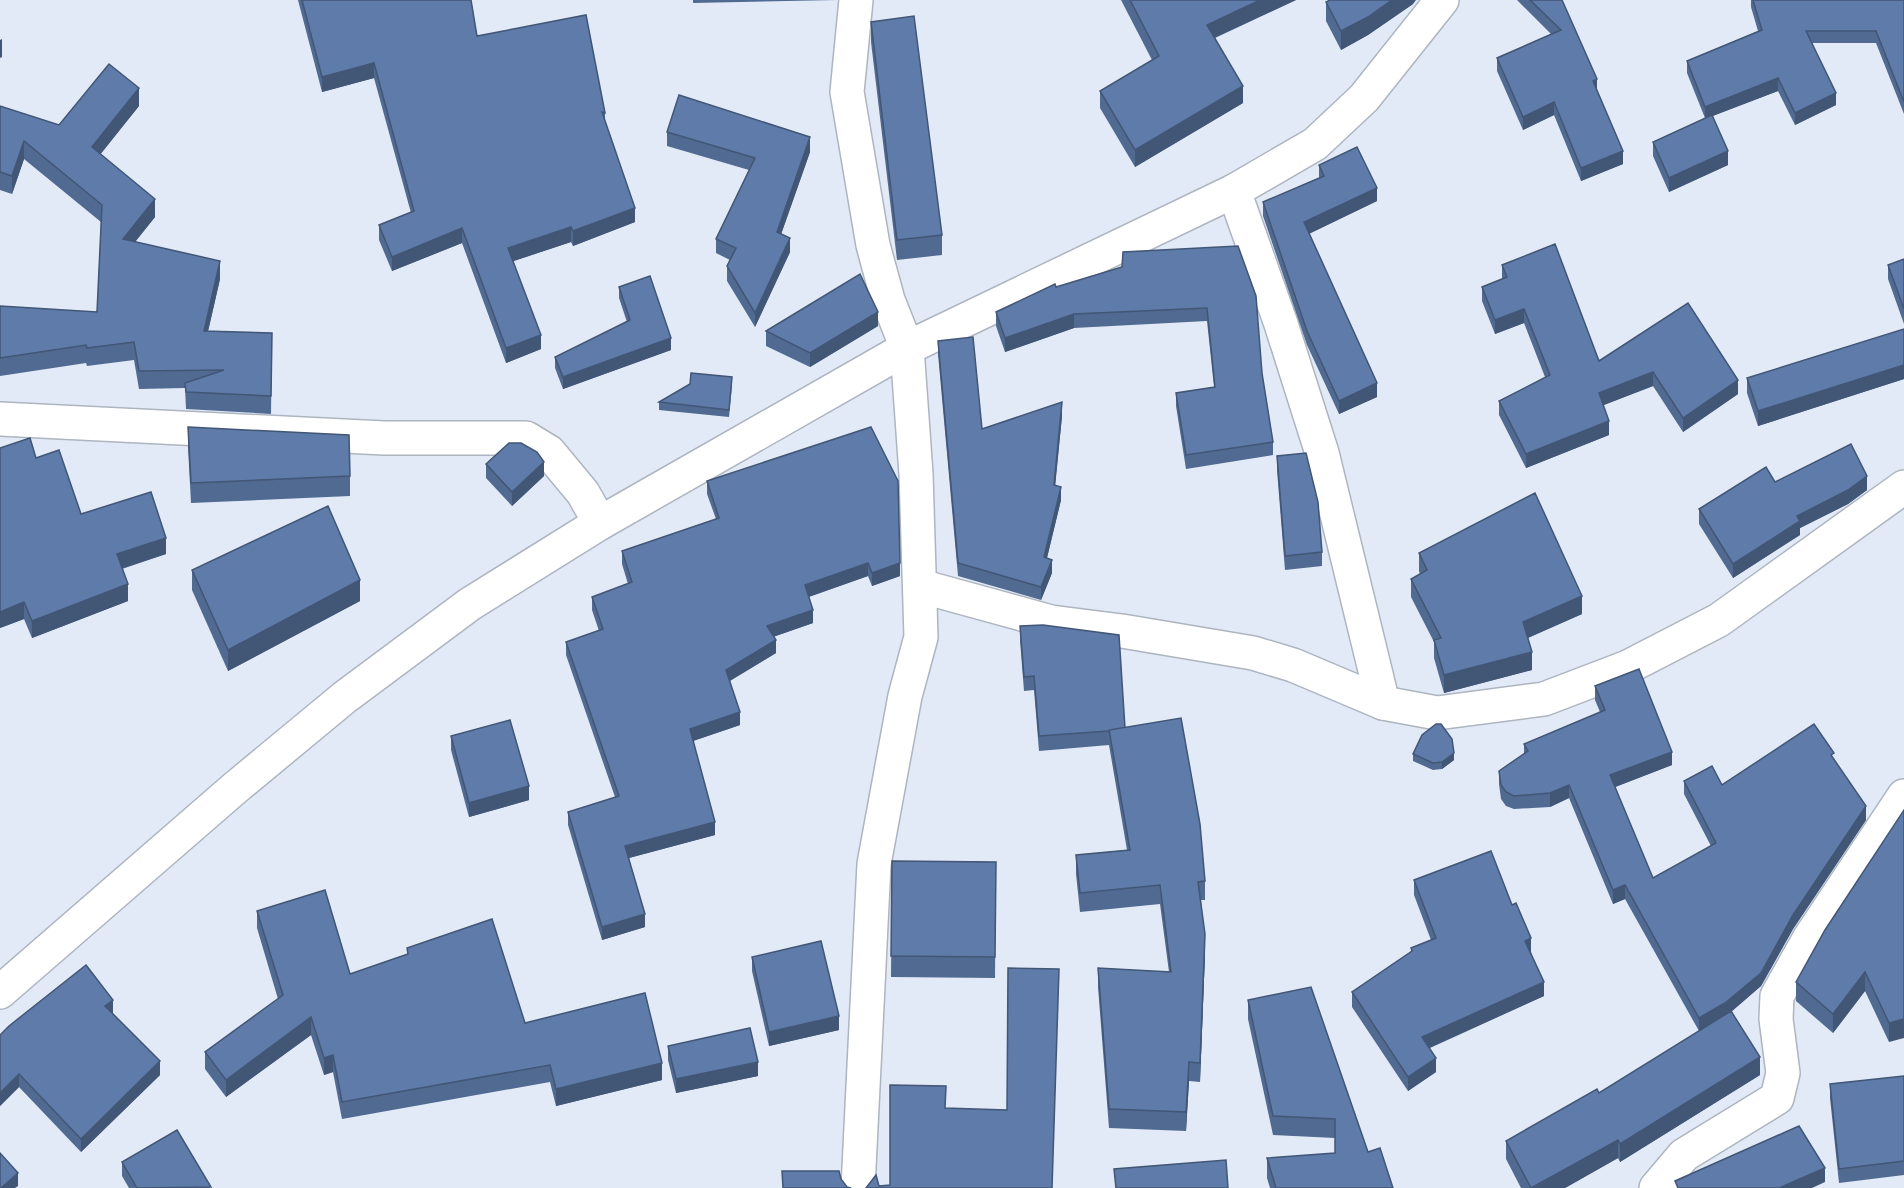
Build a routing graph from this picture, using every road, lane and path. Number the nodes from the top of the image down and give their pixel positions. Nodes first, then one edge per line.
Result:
1 (856, 0) edge
2 (1442, 0) edge
3 (1234, 191) junction
4 (907, 348) junction
5 (0, 419) edge
6 (1904, 488) edge
7 (600, 523) junction
8 (920, 586) junction
9 (1383, 703) junction
10 (1904, 796) edge
11 (0, 992) edge
12 (858, 1188) edge
13 (1656, 1188) edge

1 - 4 street
2 - 3 street
3 - 4 street
3 - 9 street
4 - 7 street
4 - 8 street
5 - 7 street
6 - 9 street
7 - 11 street
8 - 9 street
8 - 12 street
10 - 13 street

